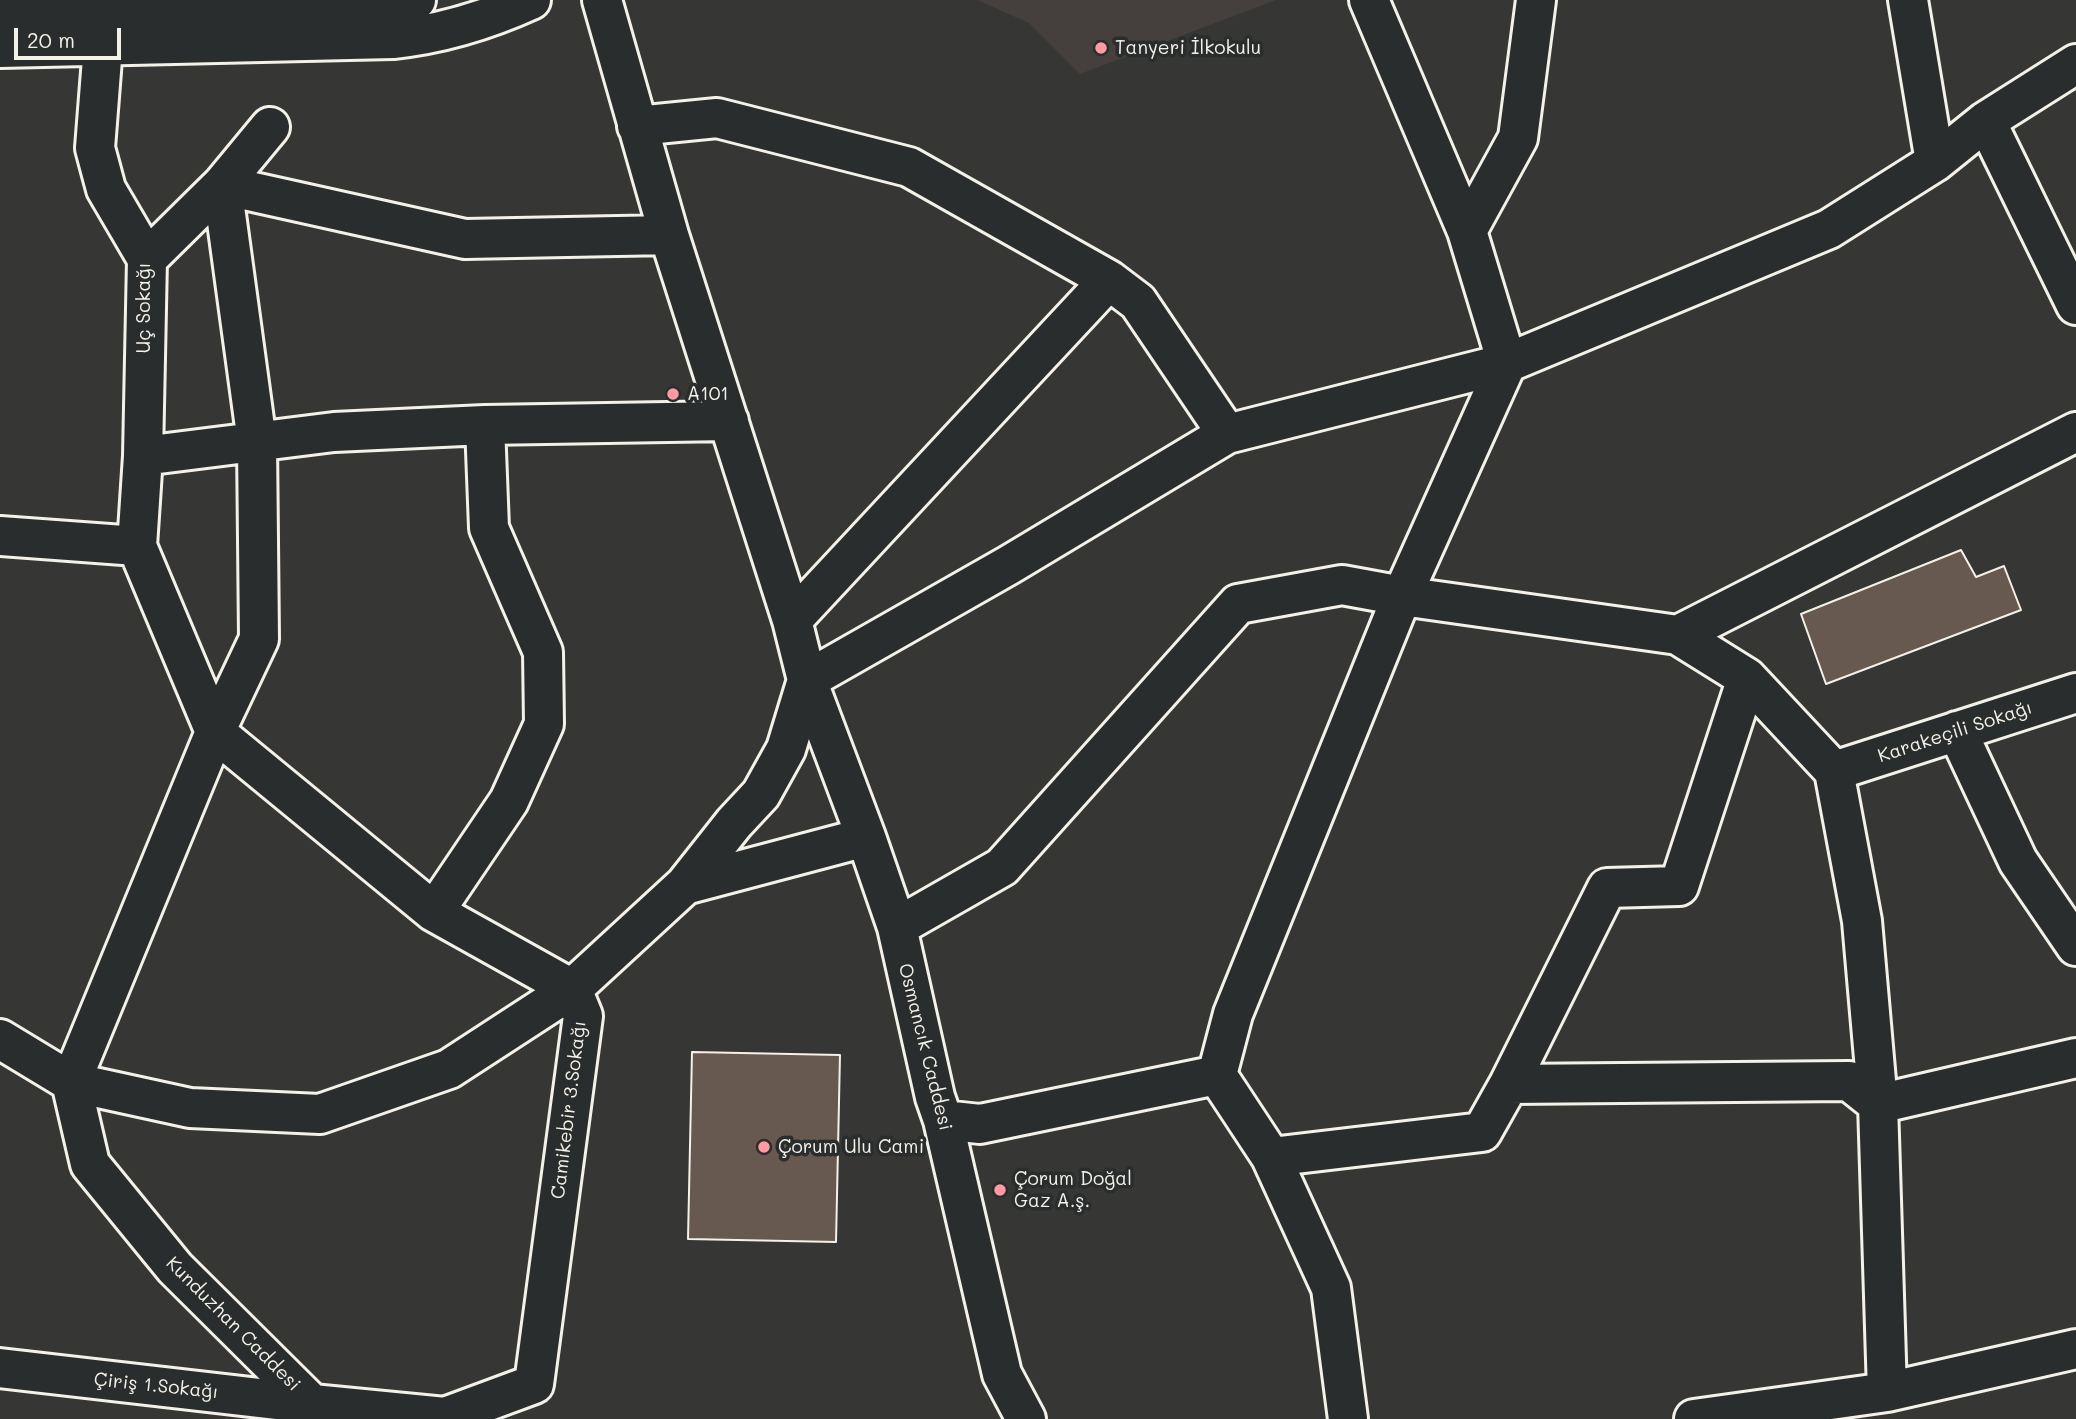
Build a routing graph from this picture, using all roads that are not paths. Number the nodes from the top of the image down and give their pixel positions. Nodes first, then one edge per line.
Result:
1 (416, 0) edge
2 (531, 0) edge
3 (602, 0) edge
4 (1368, 0) edge
5 (1536, 0) edge
6 (1908, 0) edge
7 (234, 5) edge
8 (0, 18) edge
9 (101, 20) edge
10 (0, 48) edge
11 (2076, 64) edge
12 (1986, 121) junction
13 (637, 126) junction
14 (270, 127) dead end
15 (1935, 163) junction
16 (222, 185) junction
17 (1467, 232) junction
18 (669, 235) junction
19 (148, 259) junction
20 (1110, 280) junction
21 (2076, 305) edge
22 (1507, 363) junction
23 (729, 421) junction
24 (485, 425) junction
25 (2076, 432) edge
26 (1227, 434) junction
27 (257, 442) junction
28 (142, 456) junction
29 (0, 536) edge
30 (137, 546) junction
31 (1402, 596) junction
32 (792, 620) junction
33 (1678, 635) junction
34 (1747, 678) junction
35 (807, 680) junction
36 (2076, 693) edge
37 (1957, 731) junction
38 (215, 732) junction
39 (1834, 771) junction
40 (866, 837) junction
41 (685, 885) junction
42 (434, 912) junction
43 (897, 928) junction
44 (2076, 945) edge
45 (572, 989) junction
46 (0, 1039) edge
47 (2076, 1058) edge
48 (1217, 1075) junction
49 (71, 1082) junction
50 (1509, 1084) junction
51 (1878, 1104) junction
52 (943, 1120) junction
53 (1271, 1157) junction
54 (2076, 1349) edge
55 (0, 1368) edge
56 (534, 1384) joint
57 (1887, 1392) junction
58 (312, 1404) junction
59 (271, 1409) edge
60 (444, 1418) edge
61 (1026, 1419) edge
62 (1348, 1419) edge
63 (1694, 1419) edge

1 - 7 street
2 - 9 street
3 - 13 street, Osmancık Caddesi
4 - 17 street
5 - 17 street
6 - 15 street
7 - 9 street
8 - 9 street
9 - 10 street
9 - 19 street, Uç Sokağı
11 - 12 street
12 - 15 street
12 - 21 street
13 - 18 street, Osmancık Caddesi
13 - 20 street
14 - 16 street
15 - 22 street
16 - 18 street
16 - 19 street
16 - 27 street
17 - 22 street
18 - 23 street, Osmancık Caddesi
19 - 28 street, Uç Sokağı
20 - 26 street
20 - 32 street
22 - 26 street
22 - 31 street
23 - 24 street
23 - 32 street, Osmancık Caddesi
24 - 27 street
24 - 42 street
25 - 33 street
26 - 35 street
27 - 28 street
27 - 38 street
28 - 30 street, Uç Sokağı
29 - 30 street
30 - 38 street
31 - 33 street
31 - 43 street
31 - 48 street
32 - 35 street, Osmancık Caddesi
33 - 34 street
34 - 39 street
34 - 50 street
35 - 40 street, Osmancık Caddesi
35 - 41 street
36 - 37 street, Karakeçili Sokağı
37 - 39 street, Karakeçili Sokağı
37 - 44 street
38 - 42 street
38 - 49 street
39 - 51 street
40 - 41 street
40 - 43 street, Osmancık Caddesi
41 - 45 street
42 - 45 street
43 - 52 street, Osmancık Caddesi
45 - 49 street
45 - 56 street, Camikebir 3.Sokağı
46 - 49 street
47 - 51 street
48 - 52 street
48 - 53 street
49 - 58 street, Kunduzhan Caddesi
50 - 51 street
50 - 53 street
51 - 57 street
52 - 61 street, Osmancık Caddesi
53 - 62 street
54 - 57 street
55 - 59 street, Çiriş 1.Sokağı
56 - 60 street, Kunduzhan Caddesi
57 - 63 street
58 - 59 street, Çiriş 1.Sokağı
58 - 60 street, Kunduzhan Caddesi

